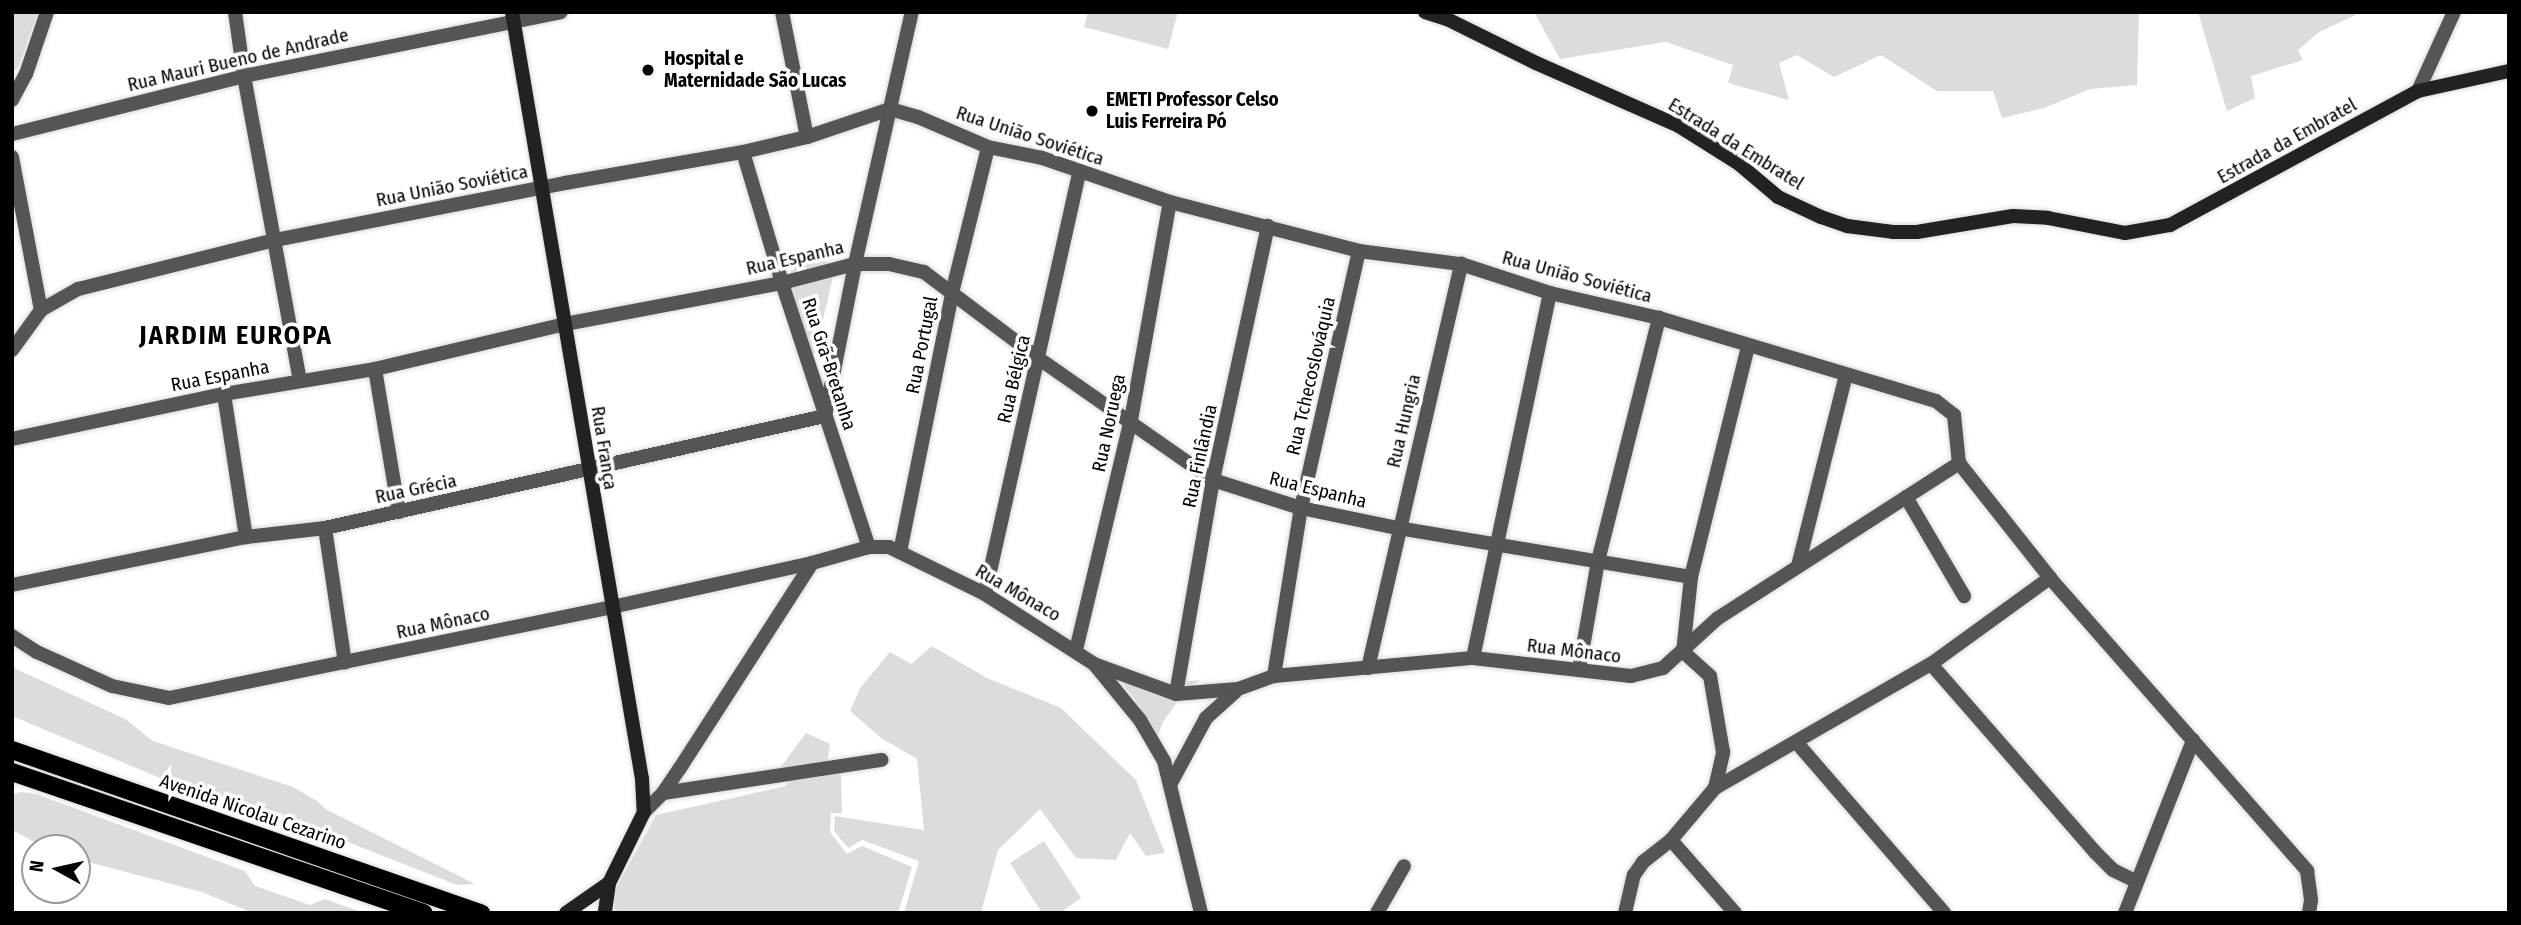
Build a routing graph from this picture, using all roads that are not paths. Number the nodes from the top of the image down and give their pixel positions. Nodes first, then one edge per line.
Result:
1 (47, 12) edge
2 (235, 12) edge
3 (561, 12) edge
4 (782, 12) edge
5 (912, 12) edge
6 (1426, 12) edge
7 (2454, 12) edge
8 (513, 17) edge
9 (2509, 71) edge
10 (244, 76) junction
11 (16, 87) edge
12 (2418, 91) junction
13 (12, 100) edge
14 (890, 109) junction
15 (12, 134) edge
16 (807, 137) junction
17 (988, 146) junction
18 (743, 152) junction
19 (12, 157) edge
20 (1079, 172) junction
21 (540, 189) junction
22 (1170, 202) junction
23 (16, 207) edge
24 (1268, 226) junction
25 (275, 240) junction
26 (1359, 251) junction
27 (855, 264) junction
28 (1461, 264) junction
29 (782, 283) junction
30 (952, 293) junction
31 (1550, 293) junction
32 (41, 310) junction
33 (1659, 318) junction
34 (565, 324) junction
35 (27, 330) junction
36 (12, 333) edge
37 (1748, 346) junction
38 (12, 350) edge
39 (1038, 358) junction
40 (374, 369) junction
41 (1846, 375) junction
42 (300, 380) junction
43 (223, 394) junction
44 (825, 416) junction
45 (1131, 420) junction
46 (12, 439) edge
47 (1959, 463) junction
48 (588, 471) junction
49 (1213, 480) junction
50 (1906, 496) junction
51 (1301, 508) junction
52 (399, 512) junction
53 (325, 528) junction
54 (1398, 528) junction
55 (246, 537) junction
56 (1496, 544) junction
57 (869, 547) junction
58 (900, 552) junction
59 (1598, 561) junction
60 (812, 563) junction
61 (1798, 566) junction
62 (1691, 577) junction
63 (2050, 578) junction
64 (12, 586) edge
65 (985, 594) junction
66 (1964, 596) dead end
67 (612, 607) junction
68 (12, 636) edge
69 (1076, 650) junction
70 (1683, 652) junction
71 (1473, 658) junction
72 (345, 663) junction
73 (1094, 664) junction
74 (1931, 664) junction
75 (1368, 668) junction
76 (1579, 670) junction
77 (1274, 676) junction
78 (1238, 689) junction
79 (1176, 694) junction
80 (2193, 740) junction
81 (1797, 743) junction
82 (12, 750) edge
83 (882, 760) dead end
84 (12, 772) edge
85 (1171, 783) junction
86 (1715, 788) junction
87 (663, 793) junction
88 (643, 812) junction
89 (1671, 840) junction
90 (1404, 866) dead end
91 (2136, 881) junction
92 (608, 883) junction
93 (425, 913) edge
94 (481, 913) edge
95 (566, 913) edge
96 (606, 913) edge
97 (1201, 913) edge
98 (1377, 913) edge
99 (1625, 913) edge
100 (1735, 913) edge
101 (1944, 913) edge
102 (2125, 913) edge
103 (2309, 913) edge

1 - 11 street
2 - 10 street
3 - 8 street, Rua Mauri Bueno de Andrade
4 - 16 street
5 - 14 street
6 - 12 street, Estrada da Embratel
7 - 12 street
8 - 10 street, Rua Mauri Bueno de Andrade
8 - 21 street, Rua França
9 - 12 street, Estrada da Embratel
10 - 15 street, Rua Mauri Bueno de Andrade
10 - 25 street
11 - 13 street
14 - 16 street, Rua União Soviética
14 - 17 street, Rua União Soviética
14 - 27 street
16 - 18 street, Rua União Soviética
17 - 20 street, Rua União Soviética
17 - 30 street, Rua Portugal
18 - 21 street, Rua União Soviética
18 - 29 street, Rua Grã-Bretanha
19 - 23 street
20 - 22 street, Rua União Soviética
20 - 39 street, Rua Bélgica
21 - 25 street, Rua União Soviética
21 - 34 street, Rua França
22 - 24 street, Rua União Soviética
22 - 45 street, Rua Noruega
23 - 32 street
24 - 26 street, Rua União Soviética
24 - 49 street, Rua Finlândia
25 - 32 street, Rua União Soviética
25 - 42 street
26 - 28 street, Rua União Soviética
26 - 51 street, Rua Tchecoslováquia
27 - 29 street, Rua Espanha
27 - 30 street, Rua Espanha
27 - 44 street
28 - 31 street, Rua União Soviética
28 - 54 street, Rua Hungria
29 - 34 street, Rua Espanha
29 - 44 street, Rua Grã-Bretanha
30 - 39 street, Rua Espanha
30 - 58 street, Rua Portugal
31 - 33 street, Rua União Soviética
31 - 56 street
32 - 35 street
33 - 37 street, Rua União Soviética
33 - 59 street
34 - 40 street, Rua Espanha
34 - 48 street, Rua França
35 - 36 street
35 - 38 street
37 - 41 street, Rua União Soviética
37 - 62 street
39 - 45 street, Rua Espanha
39 - 65 street, Rua Bélgica
40 - 42 street, Rua Espanha
40 - 52 street
41 - 47 street, Rua União Soviética
41 - 61 street
42 - 43 street, Rua Espanha
43 - 46 street, Rua Espanha
43 - 55 street
44 - 48 street, Rua Grécia
44 - 57 street, Rua Grã-Bretanha
45 - 49 street, Rua Espanha
45 - 69 street, Rua Noruega
47 - 50 street, Rua Mônaco
47 - 63 street
48 - 52 street, Rua Grécia
48 - 67 street, Rua França
49 - 51 street, Rua Espanha
49 - 79 street, Rua Finlândia
50 - 61 street, Rua Mônaco
50 - 66 street
51 - 54 street, Rua Espanha
51 - 77 street, Rua Tchecoslováquia
52 - 53 street, Rua Grécia
53 - 55 street, Rua Grécia
53 - 72 street
54 - 56 street, Rua Espanha
54 - 75 street, Rua Hungria
55 - 64 street, Rua Grécia
56 - 59 street, Rua Espanha
56 - 71 street
57 - 58 street, Rua Mônaco
57 - 60 street, Rua Mônaco
58 - 65 street, Rua Mônaco
59 - 62 street, Rua Espanha
59 - 76 street
60 - 67 street, Rua Mônaco
60 - 87 street
61 - 70 street, Rua Mônaco
62 - 70 street
63 - 74 street
63 - 80 street
65 - 69 street, Rua Mônaco
67 - 72 street, Rua Mônaco
67 - 88 street, Rua França
68 - 72 street, Rua Mônaco
69 - 73 street, Rua Mônaco
70 - 76 street, Rua Mônaco
70 - 86 street
71 - 75 street, Rua Mônaco
71 - 76 street, Rua Mônaco
73 - 79 street, Rua Mônaco
73 - 85 street
74 - 81 street
74 - 91 street
75 - 77 street, Rua Mônaco
77 - 78 street, Rua Mônaco
78 - 79 street, Rua Mônaco
78 - 85 street
80 - 91 street
80 - 103 street
81 - 86 street
81 - 101 street
82 - 94 main road, Avenida Nicolau Cezarino
83 - 87 street
84 - 93 main road, Avenida Nicolau Cezarino
85 - 97 street
86 - 89 street
87 - 88 street
88 - 92 street, Rua França
89 - 99 street
89 - 100 street
90 - 98 street
91 - 102 street
92 - 95 street, Rua França
92 - 96 street, Rua França

